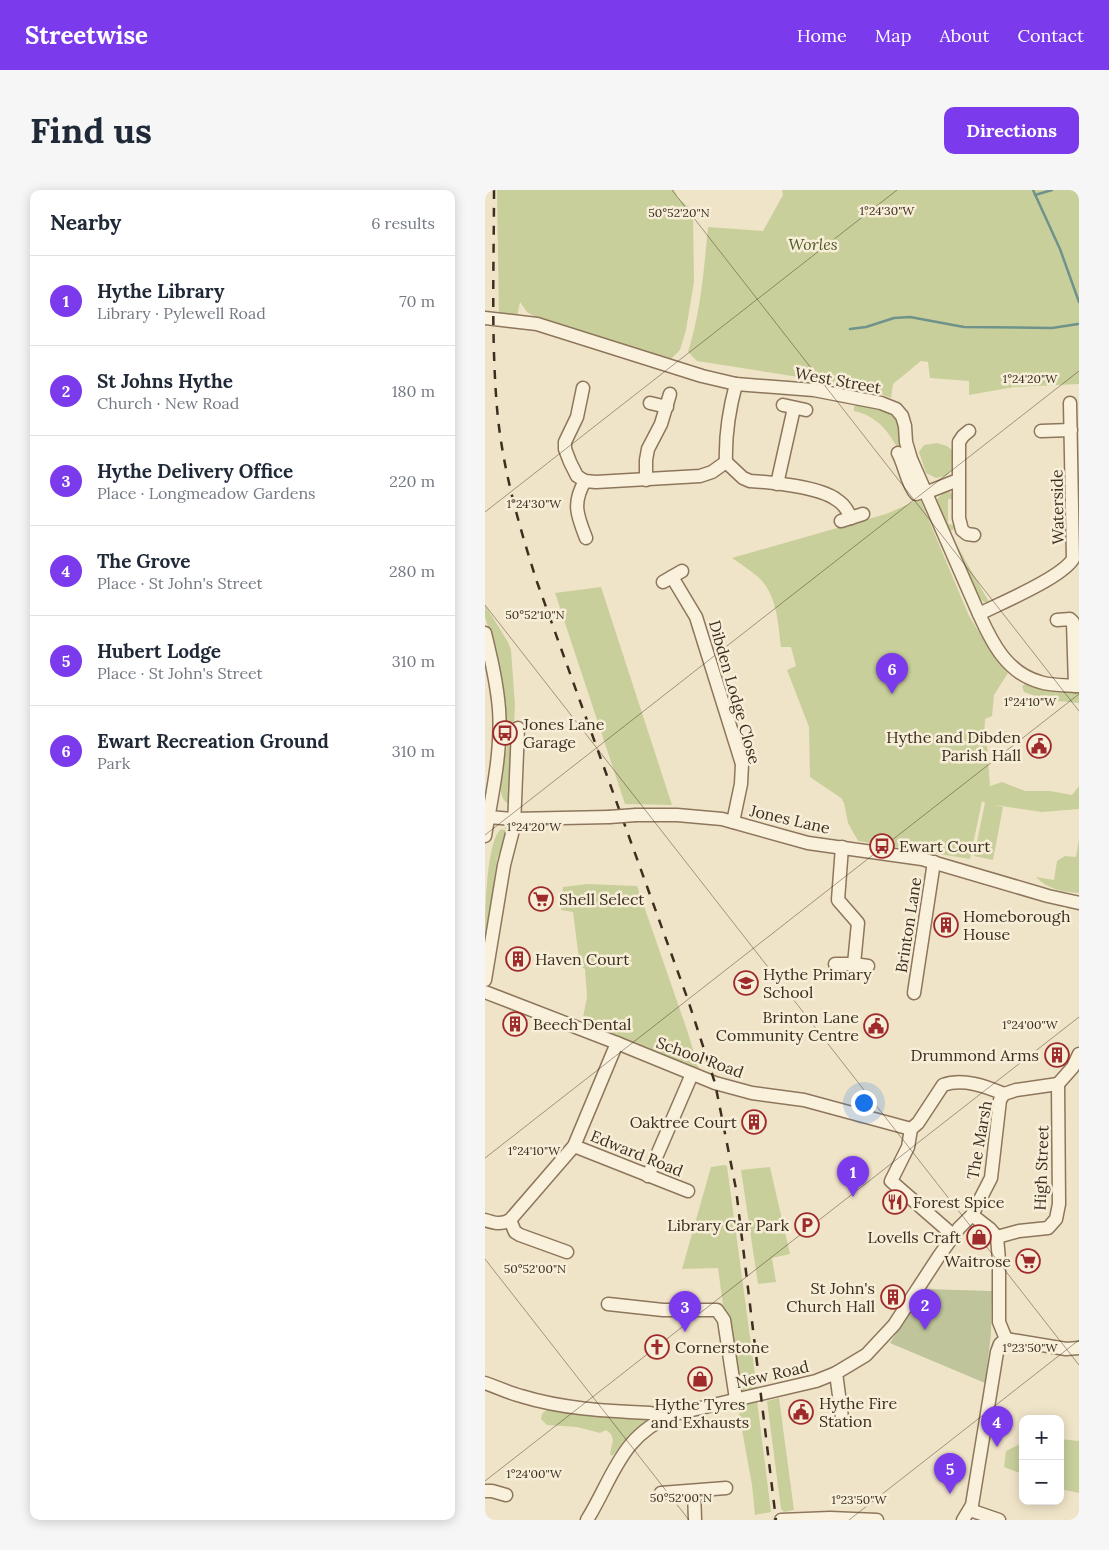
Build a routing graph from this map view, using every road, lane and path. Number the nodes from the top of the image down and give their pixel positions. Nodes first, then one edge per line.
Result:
1 (485, 318) edge
2 (736, 384) junction
3 (583, 388) dead end
4 (650, 403) dead end
5 (1070, 403) dead end
6 (794, 408) dead end
7 (1071, 430) junction
8 (969, 431) dead end
9 (1041, 431) dead end
10 (898, 453) dead end
11 (727, 462) junction
12 (646, 480) junction
13 (959, 480) junction
14 (585, 481) junction
15 (777, 484) junction
16 (925, 492) junction
17 (852, 518) dead end
18 (974, 535) dead end
19 (586, 538) dead end
20 (672, 576) dead end
21 (979, 614) junction
22 (1057, 620) dead end
23 (485, 633) edge
24 (1077, 686) edge
25 (518, 728) dead end
26 (488, 816) junction
27 (514, 819) junction
28 (733, 822) junction
29 (485, 836) edge
30 (842, 847) junction
31 (934, 862) junction
32 (1079, 903) edge
33 (835, 964) dead end
34 (854, 964) junction
35 (868, 966) dead end
36 (485, 980) edge
37 (485, 992) edge
38 (914, 994) dead end
39 (617, 1043) junction
40 (1079, 1054) edge
41 (692, 1074) junction
42 (1058, 1084) junction
43 (1004, 1094) junction
44 (911, 1129) junction
45 (574, 1146) junction
46 (648, 1176) junction
47 (688, 1191) dead end
48 (972, 1215) junction
49 (485, 1220) edge
50 (510, 1220) junction
51 (954, 1236) junction
52 (997, 1237) junction
53 (567, 1252) dead end
54 (608, 1304) dead end
55 (1006, 1339) junction
56 (1079, 1348) edge
57 (836, 1373) junction
58 (485, 1383) edge
59 (736, 1399) junction
60 (842, 1418) dead end
61 (661, 1420) junction
62 (726, 1488) dead end
63 (485, 1491) edge
64 (694, 1491) junction
65 (661, 1492) dead end
66 (506, 1495) dead end
67 (967, 1515) edge
68 (587, 1520) edge
69 (695, 1520) edge
70 (781, 1520) edge
71 (877, 1520) edge
72 (999, 1520) edge

1 - 2 street, West Street
2 - 11 street
2 - 16 street, West Street
3 - 14 street
4 - 12 street
5 - 7 street, Waterside
6 - 15 street
7 - 9 street
7 - 21 street, Waterside
8 - 13 street
10 - 16 street
11 - 12 street
11 - 15 street
12 - 14 street
13 - 16 street
13 - 18 street
14 - 19 street
15 - 17 street
16 - 21 street, West Street
20 - 28 street, Dibden Lodge Close
21 - 24 street, West Street
22 - 24 street
23 - 26 street
25 - 27 street
26 - 27 street, Jones Lane
26 - 29 street
27 - 28 street, Jones Lane, bridge
27 - 36 street
28 - 30 street, Jones Lane
30 - 31 street, Jones Lane
30 - 34 street
31 - 32 street, Jones Lane
31 - 38 street, Brinton Lane
33 - 34 street
34 - 35 street
37 - 39 street, School Road
39 - 41 street, School Road
39 - 45 street
40 - 42 street
41 - 44 street, School Road
41 - 46 street
42 - 43 street, The Marsh
42 - 52 street, High Street
43 - 44 street
43 - 48 street, The Marsh
44 - 51 street
45 - 46 street, Edward Road
45 - 50 street
46 - 47 street, Edward Road
48 - 51 street, The Marsh
48 - 52 street
49 - 50 street
50 - 53 street
51 - 57 street, New Road
52 - 55 street
54 - 59 street
55 - 56 street
55 - 67 street
57 - 59 street, New Road
57 - 60 street
58 - 61 street
59 - 61 street, New Road
61 - 68 street, New Road
62 - 64 street
63 - 66 street
64 - 65 street
64 - 69 street
67 - 72 street
70 - 71 street

